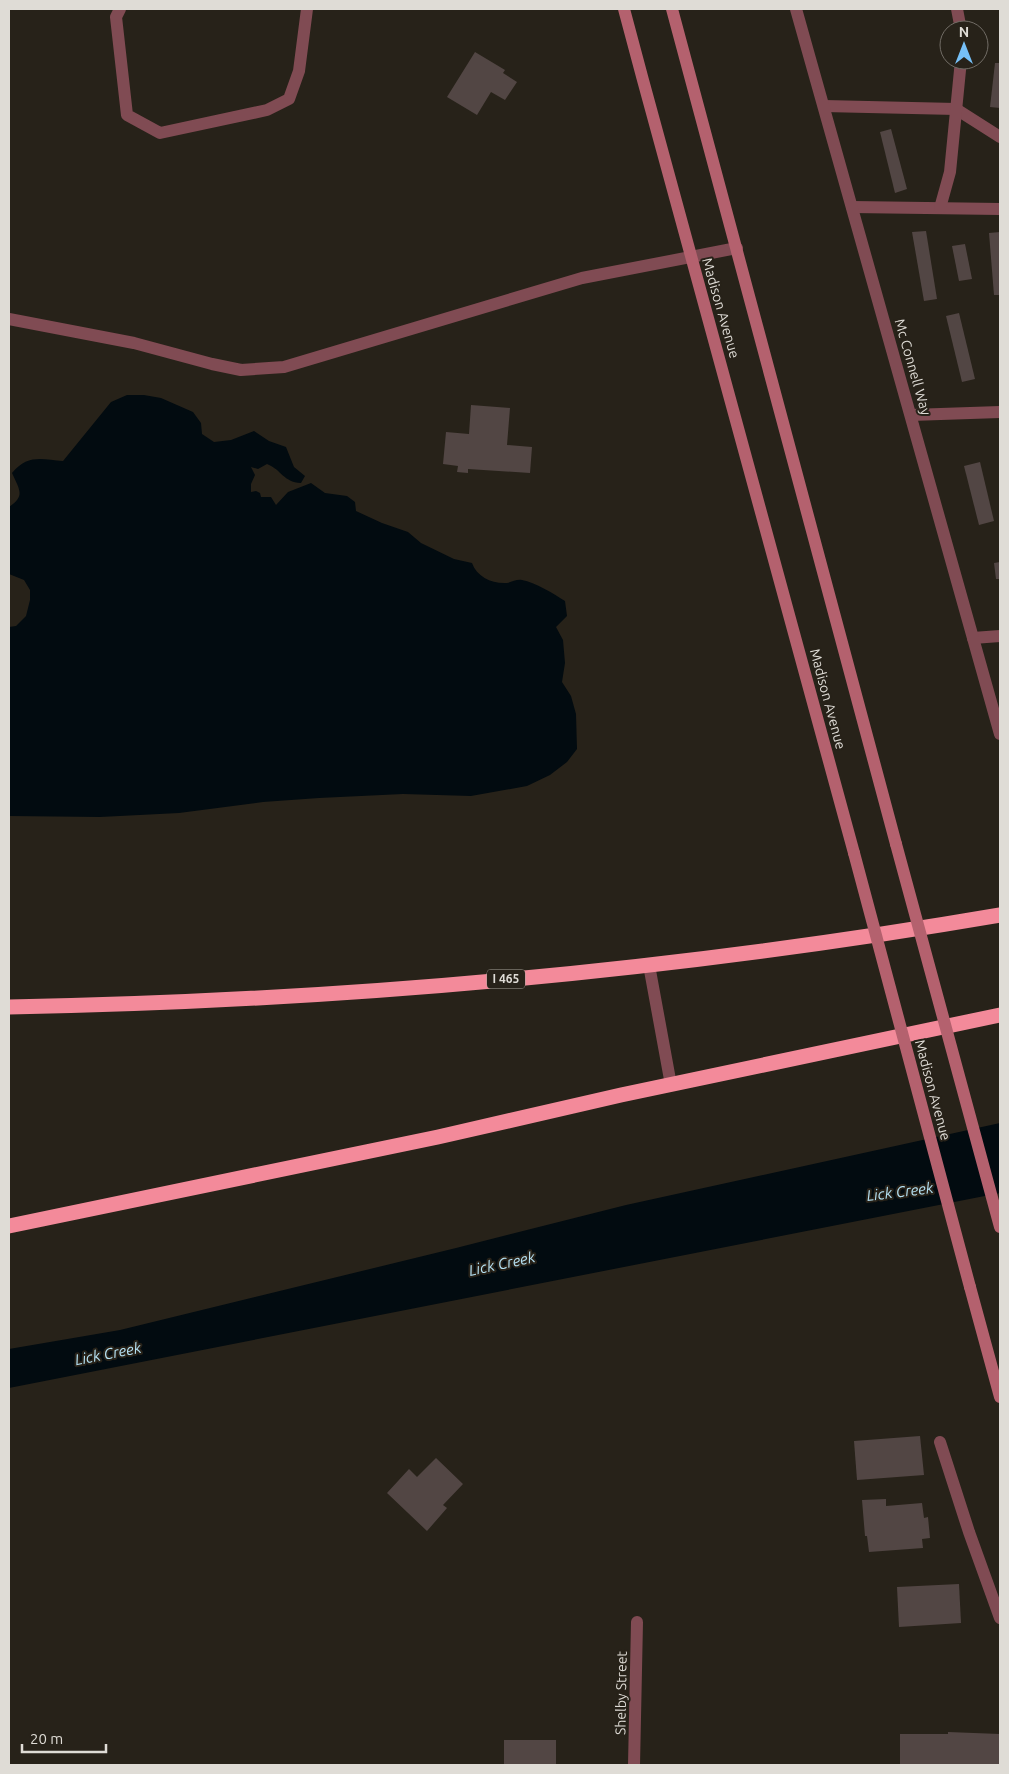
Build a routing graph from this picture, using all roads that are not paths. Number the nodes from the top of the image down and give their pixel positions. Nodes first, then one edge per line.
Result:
1 (120, 9) edge
2 (307, 9) edge
3 (624, 9) edge
4 (672, 9) edge
5 (796, 9) edge
6 (960, 70) edge
7 (824, 106) junction
8 (956, 109) junction
9 (1000, 137) edge
10 (852, 207) junction
11 (940, 208) junction
12 (1000, 209) edge
13 (737, 248) junction
14 (690, 256) junction
15 (9, 319) edge
16 (1000, 412) edge
17 (911, 415) junction
18 (1000, 636) edge
19 (973, 638) junction
20 (1000, 734) edge
21 (1000, 915) edge
22 (649, 965) junction
23 (9, 1007) edge
24 (1000, 1016) edge
25 (671, 1085) junction
26 (9, 1226) edge
27 (1000, 1227) edge
28 (1000, 1397) edge
29 (940, 1442) dead end
30 (1000, 1618) edge
31 (637, 1622) dead end
32 (634, 1765) edge

1 - 2 street
3 - 14 main road, Madison Avenue
4 - 13 main road, Madison Avenue
5 - 7 street, Mc Connell Way
6 - 8 street
7 - 8 street
7 - 10 street, Mc Connell Way
8 - 9 street
8 - 11 street
10 - 11 street
10 - 17 street, Mc Connell Way
11 - 12 street
13 - 14 street
13 - 27 main road, Madison Avenue, bridge
14 - 15 street
14 - 28 main road, Madison Avenue, bridge
16 - 17 street
17 - 19 street, Mc Connell Way
18 - 19 street
19 - 20 street, Mc Connell Way
21 - 22 highway, I 465
22 - 23 highway, I 465
22 - 25 street
24 - 25 highway
25 - 26 highway
29 - 30 street
31 - 32 street, Shelby Street

